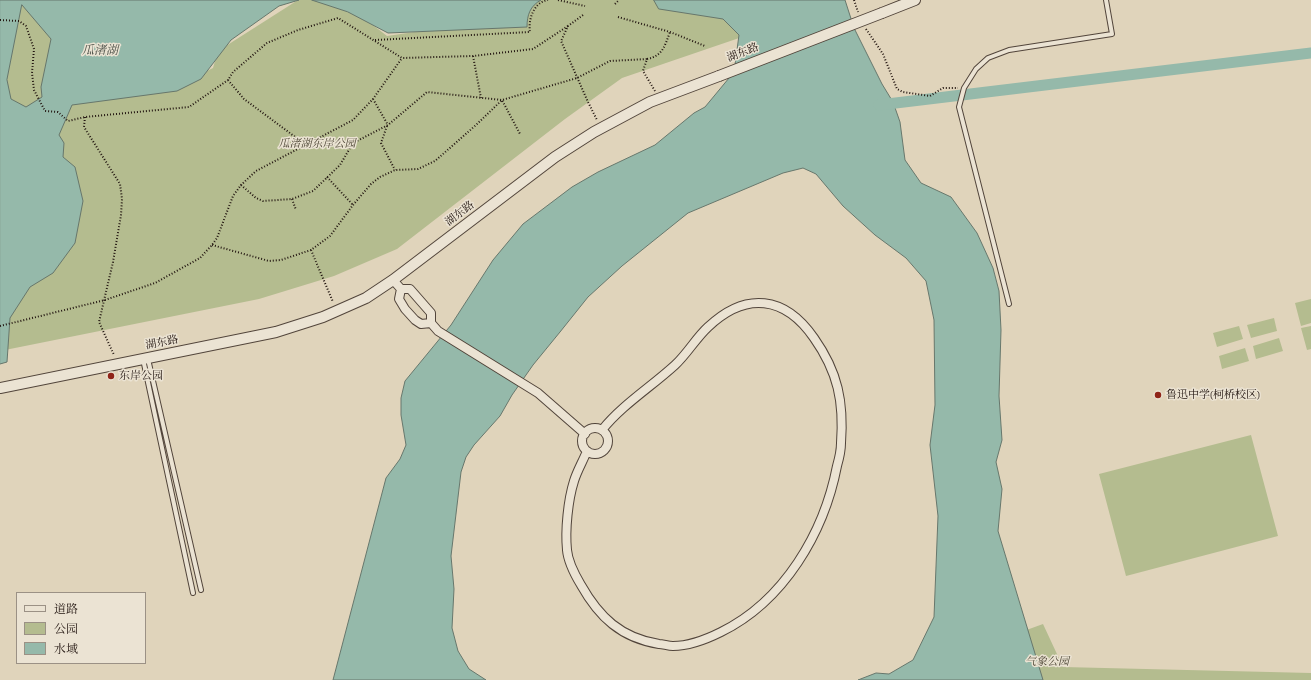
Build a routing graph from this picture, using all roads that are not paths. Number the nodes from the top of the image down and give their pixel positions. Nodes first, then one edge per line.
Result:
1 (915, 0) edge
2 (1106, 0) edge
3 (393, 280) junction
4 (400, 289) junction
5 (1009, 304) dead end
6 (431, 323) junction
7 (145, 358) junction
8 (0, 388) edge
9 (602, 430) junction
10 (585, 434) junction
11 (587, 451) junction
12 (201, 590) dead end
13 (192, 593) dead end

1 - 3 street, 湖东路, bridge
2 - 5 lane
3 - 4 street
3 - 7 street, 湖东路
4 - 6 street
4 - 6 street
6 - 10 street
7 - 8 street, 湖东路
7 - 12 lane
7 - 13 lane
9 - 10 street
9 - 11 street
9 - 11 street
10 - 11 street

